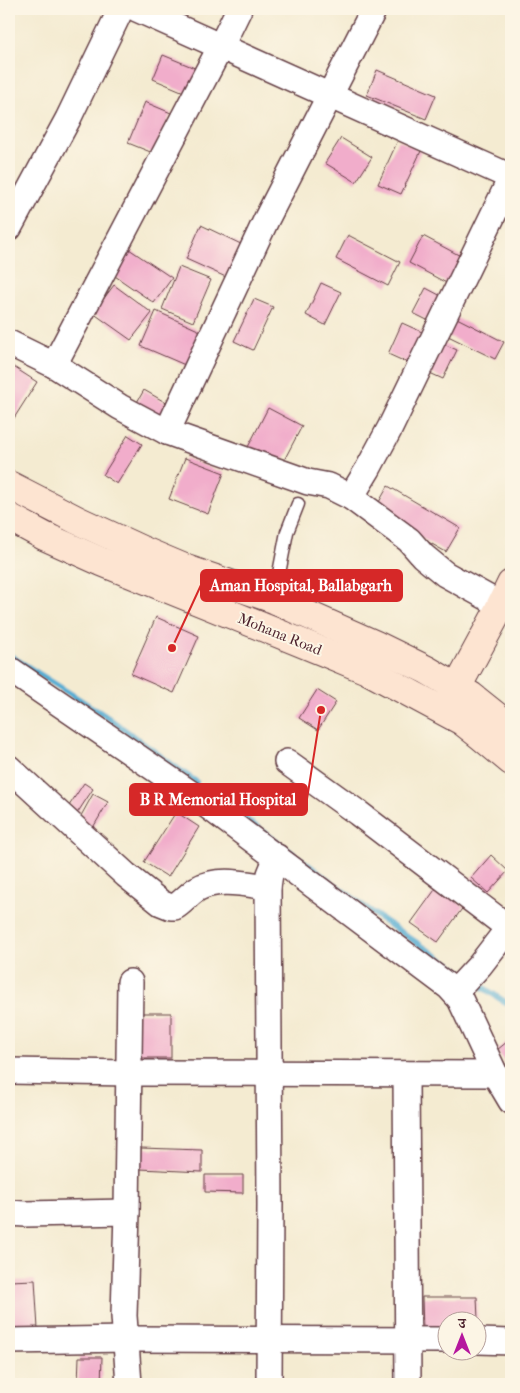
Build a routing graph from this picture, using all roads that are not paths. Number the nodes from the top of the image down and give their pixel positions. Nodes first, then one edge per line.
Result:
1 (121, 9) edge
2 (136, 9) edge
3 (239, 9) edge
4 (374, 9) edge
5 (222, 46) junction
6 (330, 95) junction
7 (511, 177) edge
8 (9, 228) edge
9 (9, 343) edge
10 (54, 364) junction
11 (167, 432) junction
12 (9, 485) edge
13 (351, 497) junction
14 (298, 504) dead end
15 (9, 516) edge
16 (274, 598) junction
17 (505, 607) edge
18 (9, 669) edge
19 (458, 688) junction
20 (445, 712) junction
21 (511, 728) edge
22 (511, 761) edge
23 (287, 762) dead end
24 (9, 768) edge
25 (277, 857) junction
26 (268, 887) junction
27 (510, 927) edge
28 (130, 982) dead end
29 (458, 988) junction
30 (9, 1070) edge
31 (129, 1073) junction
32 (269, 1073) junction
33 (406, 1074) junction
34 (495, 1074) junction
35 (511, 1101) edge
36 (127, 1212) junction
37 (9, 1213) edge
38 (127, 1339) junction
39 (269, 1339) junction
40 (408, 1340) junction
41 (438, 1340) edge
42 (9, 1341) edge
43 (488, 1341) edge
44 (511, 1342) edge
45 (129, 1384) edge
46 (269, 1384) edge
47 (408, 1384) edge

1 - 8 street
2 - 5 street
3 - 5 street
4 - 6 street
5 - 6 street
5 - 10 street
6 - 7 street
6 - 11 street
7 - 13 street
9 - 10 street
10 - 11 street
11 - 13 street
12 - 16 street, Mohana Road
13 - 17 street
14 - 16 lane
15 - 20 street, Mohana Road
16 - 19 street, Mohana Road
17 - 19 street
18 - 25 street
19 - 20 street
19 - 21 street, Mohana Road
20 - 22 street, Mohana Road
23 - 27 street
24 - 26 street
25 - 26 street
25 - 29 street
26 - 32 street
27 - 29 street
28 - 31 street
29 - 34 street
30 - 31 street
31 - 32 street
31 - 36 street
32 - 33 street
32 - 39 street
33 - 34 street
33 - 40 street
34 - 35 street
36 - 37 street
36 - 38 street
38 - 39 street
38 - 42 street
38 - 45 street
39 - 40 street
39 - 46 street
40 - 41 street
40 - 47 street
43 - 44 street

